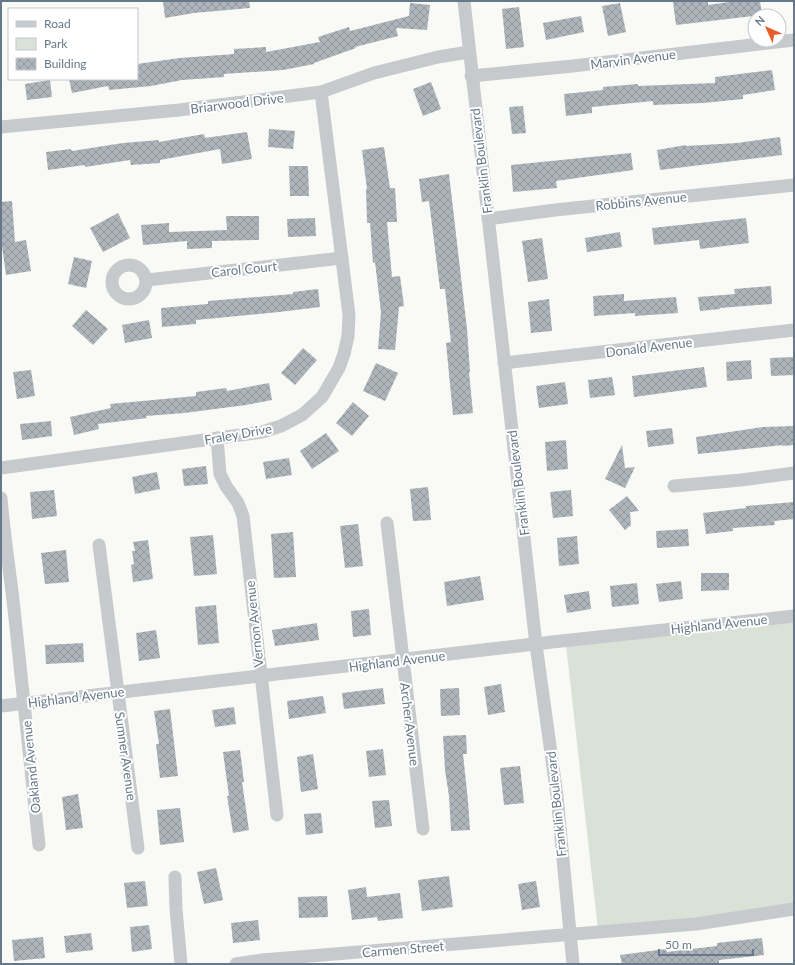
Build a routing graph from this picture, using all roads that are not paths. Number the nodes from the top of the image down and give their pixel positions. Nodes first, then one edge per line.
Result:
1 (464, 1) edge
2 (794, 40) edge
3 (469, 52) junction
4 (471, 76) junction
5 (320, 92) junction
6 (1, 128) edge
7 (794, 185) edge
8 (488, 219) junction
9 (342, 258) junction
10 (147, 280) dead end
11 (794, 330) edge
12 (504, 363) junction
13 (217, 438) junction
14 (1, 468) edge
15 (794, 473) edge
16 (674, 486) dead end
17 (1, 498) edge
18 (387, 523) dead end
19 (3, 535) edge
20 (99, 545) dead end
21 (794, 616) edge
22 (536, 645) junction
23 (402, 660) junction
24 (260, 676) junction
25 (117, 692) junction
26 (25, 703) junction
27 (1, 706) edge
28 (277, 815) dead end
29 (423, 829) dead end
30 (39, 845) dead end
31 (138, 848) dead end
32 (175, 877) dead end
33 (794, 909) edge
34 (570, 934) junction
35 (181, 964) edge
36 (236, 964) edge
37 (573, 964) edge

1 - 3 street, Franklin Boulevard
2 - 4 street, Marvin Avenue
3 - 4 street, Franklin Boulevard
3 - 5 street, Briarwood Drive
4 - 8 street, Franklin Boulevard
5 - 6 street, Briarwood Drive
5 - 9 street, Fraley Drive
7 - 8 street, Robbins Avenue
8 - 12 street, Franklin Boulevard
9 - 10 street, Carol Court
9 - 13 street, Fraley Drive
11 - 12 street, Donald Avenue
12 - 22 street, Franklin Boulevard
13 - 14 street, Fraley Drive
13 - 24 street, Vernon Avenue
15 - 16 street
17 - 19 street, Oakland Avenue
18 - 23 street, Archer Avenue
19 - 26 street, Oakland Avenue
20 - 25 street, Sumner Avenue
21 - 22 street, Highland Avenue
22 - 23 street, Highland Avenue
22 - 34 street, Franklin Boulevard
23 - 24 street, Highland Avenue
23 - 29 street, Archer Avenue
24 - 25 street, Highland Avenue
24 - 28 street, Vernon Avenue
25 - 26 street, Highland Avenue
25 - 31 street, Sumner Avenue
26 - 27 street, Highland Avenue
26 - 30 street, Oakland Avenue
32 - 35 street
33 - 34 street, Carmen Street
34 - 36 street, Carmen Street
34 - 37 street, Franklin Boulevard

